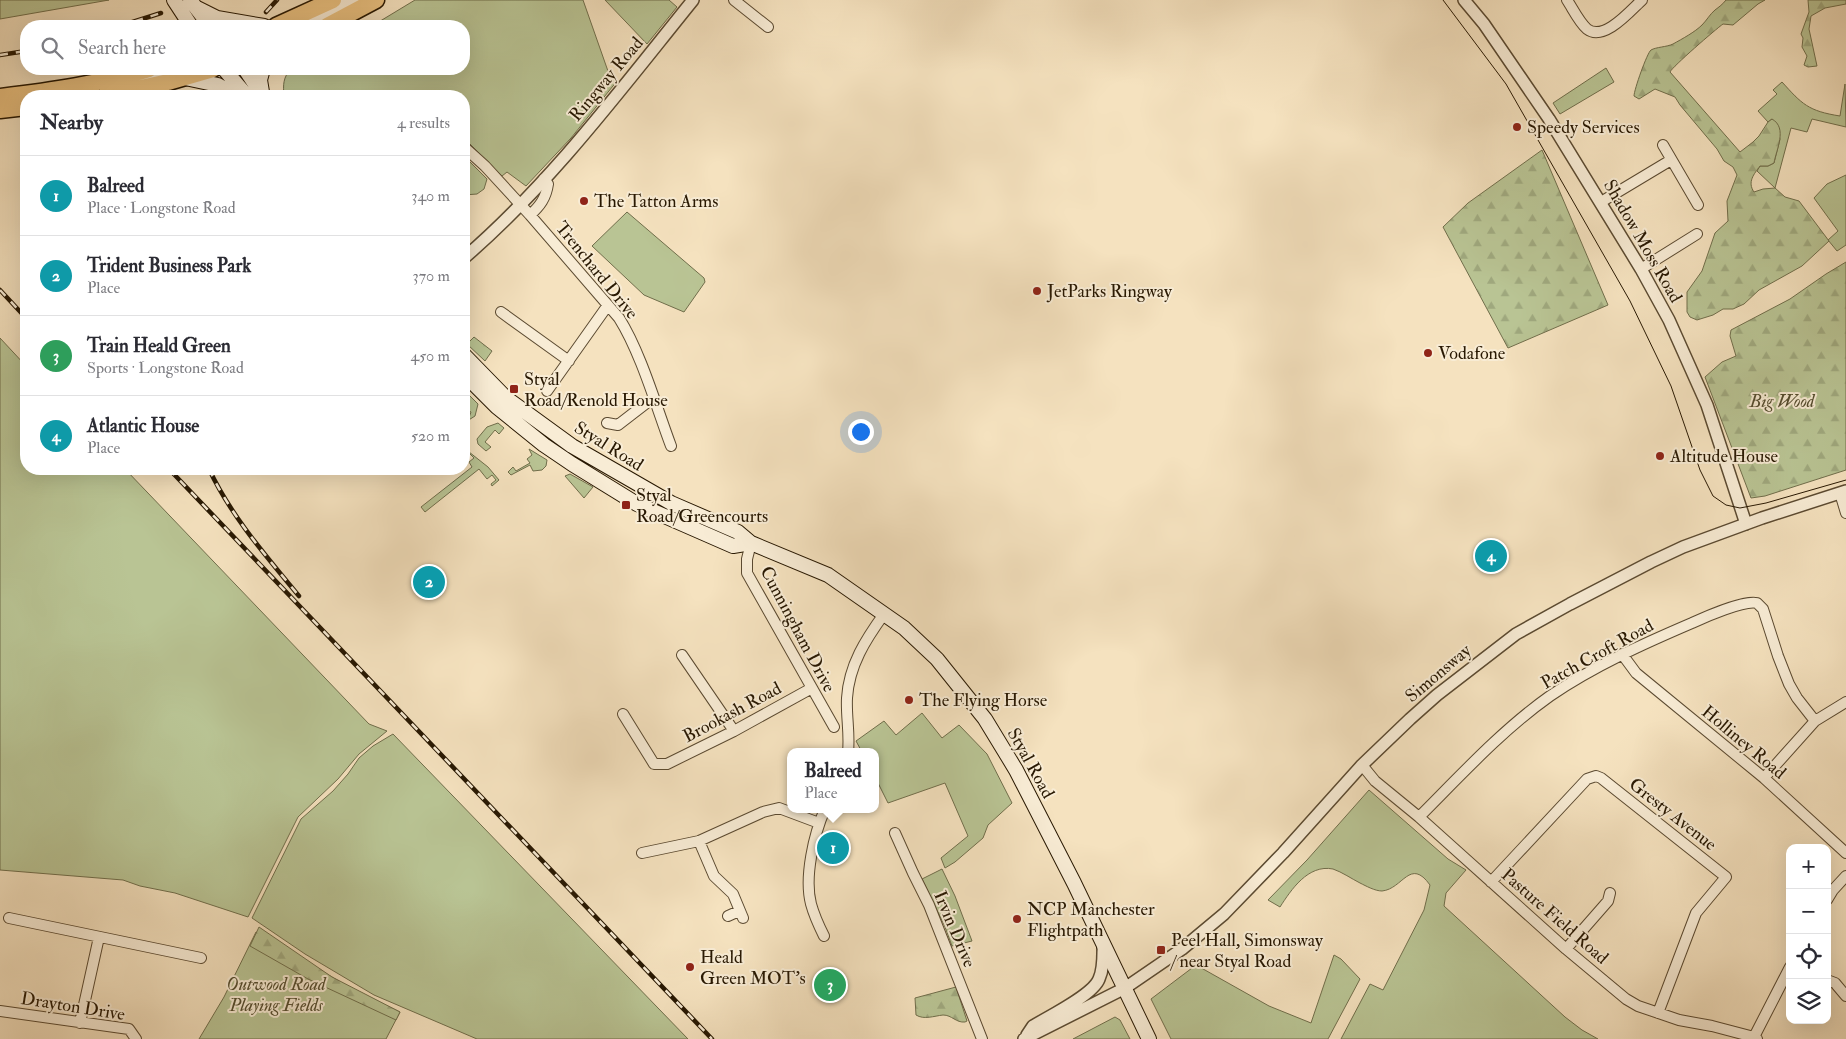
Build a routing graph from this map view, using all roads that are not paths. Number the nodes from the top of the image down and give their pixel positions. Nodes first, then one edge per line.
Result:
1 (174, 0) edge
2 (333, 0) edge
3 (355, 0) edge
4 (376, 0) edge
5 (693, 0) edge
6 (734, 0) edge
7 (1464, 0) edge
8 (1567, 0) edge
9 (1642, 0) edge
10 (194, 4) edge
11 (182, 12) junction
12 (183, 20) edge
13 (187, 20) edge
14 (206, 20) edge
15 (229, 20) edge
16 (289, 20) edge
17 (314, 20) edge
18 (338, 20) edge
19 (768, 27) dead end
20 (122, 75) edge
21 (176, 75) edge
22 (187, 75) edge
23 (229, 75) edge
24 (249, 75) edge
25 (261, 75) edge
26 (53, 90) edge
27 (138, 90) edge
28 (227, 90) edge
29 (242, 90) edge
30 (258, 90) edge
31 (261, 90) edge
32 (20, 94) edge
33 (0, 97) edge
34 (20, 108) edge
35 (0, 110) edge
36 (1663, 145) dead end
37 (470, 152) edge
38 (1671, 160) junction
39 (544, 178) junction
40 (1601, 202) junction
41 (520, 204) junction
42 (1698, 204) dead end
43 (530, 215) junction
44 (1697, 234) dead end
45 (470, 253) edge
46 (1641, 268) junction
47 (608, 305) junction
48 (501, 312) dead end
49 (470, 361) edge
50 (569, 361) junction
51 (470, 380) edge
52 (547, 391) dead end
53 (653, 398) junction
54 (607, 423) dead end
55 (671, 446) dead end
56 (1843, 492) edge
57 (1846, 513) edge
58 (1746, 524) junction
59 (751, 543) junction
60 (884, 614) junction
61 (1622, 654) junction
62 (682, 655) dead end
63 (812, 688) junction
64 (1846, 702) edge
65 (623, 714) dead end
66 (1815, 721) junction
67 (834, 727) dead end
68 (734, 731) junction
69 (848, 748) edge
70 (1362, 765) junction
71 (1764, 778) junction
72 (787, 810) edge
73 (794, 813) edge
74 (823, 813) edge
75 (1419, 817) junction
76 (819, 823) junction
77 (896, 833) dead end
78 (698, 841) junction
79 (642, 853) dead end
80 (1846, 853) edge
81 (1846, 876) edge
82 (1492, 882) junction
83 (1610, 893) dead end
84 (1831, 893) edge
85 (728, 916) dead end
86 (9, 918) dead end
87 (824, 936) dead end
88 (99, 937) junction
89 (1103, 943) junction
90 (1566, 949) junction
91 (201, 958) dead end
92 (1786, 975) edge
93 (1831, 982) edge
94 (1125, 988) junction
95 (1846, 996) edge
96 (0, 1011) edge
97 (1658, 1013) junction
98 (80, 1022) junction
99 (1755, 1038) edge
100 (136, 1039) edge
101 (982, 1039) edge
102 (1024, 1039) edge
103 (1149, 1039) edge

1 - 11 main road
2 - 16 highway
3 - 17 main road
4 - 18 highway
5 - 39 street, Ringway Road
6 - 19 street
7 - 40 street, Shadow Moss Road
8 - 9 street
10 - 14 main road
10 - 15 main road
11 - 12 main road
11 - 13 main road
20 - 26 highway
21 - 27 highway
22 - 28 main road
23 - 29 main road
24 - 30 main road
25 - 31 main road
32 - 33 highway
34 - 35 highway
36 - 38 street
37 - 41 street, Trenchard Drive
38 - 40 street
38 - 42 street
39 - 41 street, Ringway Road
39 - 43 street
40 - 46 street, Shadow Moss Road
41 - 43 street, Trenchard Drive
41 - 45 street, Ringway Road
43 - 47 street, Trenchard Drive
44 - 46 street
46 - 58 street, Shadow Moss Road
47 - 50 street
47 - 53 street, Trenchard Drive
48 - 50 street
49 - 59 main road, Styal Road
50 - 52 street
51 - 59 main road, Styal Road
53 - 54 street
53 - 55 street, Trenchard Drive
56 - 57 street
56 - 58 street, Simonsway
58 - 70 street, Simonsway
59 - 60 main road, Styal Road
59 - 63 street, Cunningham Drive
60 - 69 street
60 - 89 main road, Styal Road
61 - 66 street, Patch Croft Road
61 - 71 street, Holliney Road
61 - 75 street, Patch Croft Road
62 - 68 street
63 - 67 street, Cunningham Drive
63 - 68 street, Brookash Road
64 - 66 street
65 - 68 street, Brookash Road
66 - 71 street
70 - 75 street, Pasture Field Road
70 - 94 street, Simonsway
71 - 80 street, Holliney Road
72 - 78 street
73 - 76 street
74 - 76 street
75 - 82 street, Pasture Field Road
76 - 87 street
77 - 101 street, Irvin Drive
78 - 79 street
78 - 85 street
81 - 84 street
82 - 90 street, Pasture Field Road
82 - 97 street, Gresty Avenue
83 - 90 street
86 - 88 street
88 - 91 street
88 - 98 street
89 - 94 main road, Styal Road
89 - 102 street
90 - 97 street, Pasture Field Road
92 - 99 street
93 - 95 street
94 - 102 street, Simonsway
94 - 103 main road, Styal Road
96 - 98 street, Drayton Drive
97 - 99 street, Pasture Field Road
98 - 100 street, Drayton Drive

